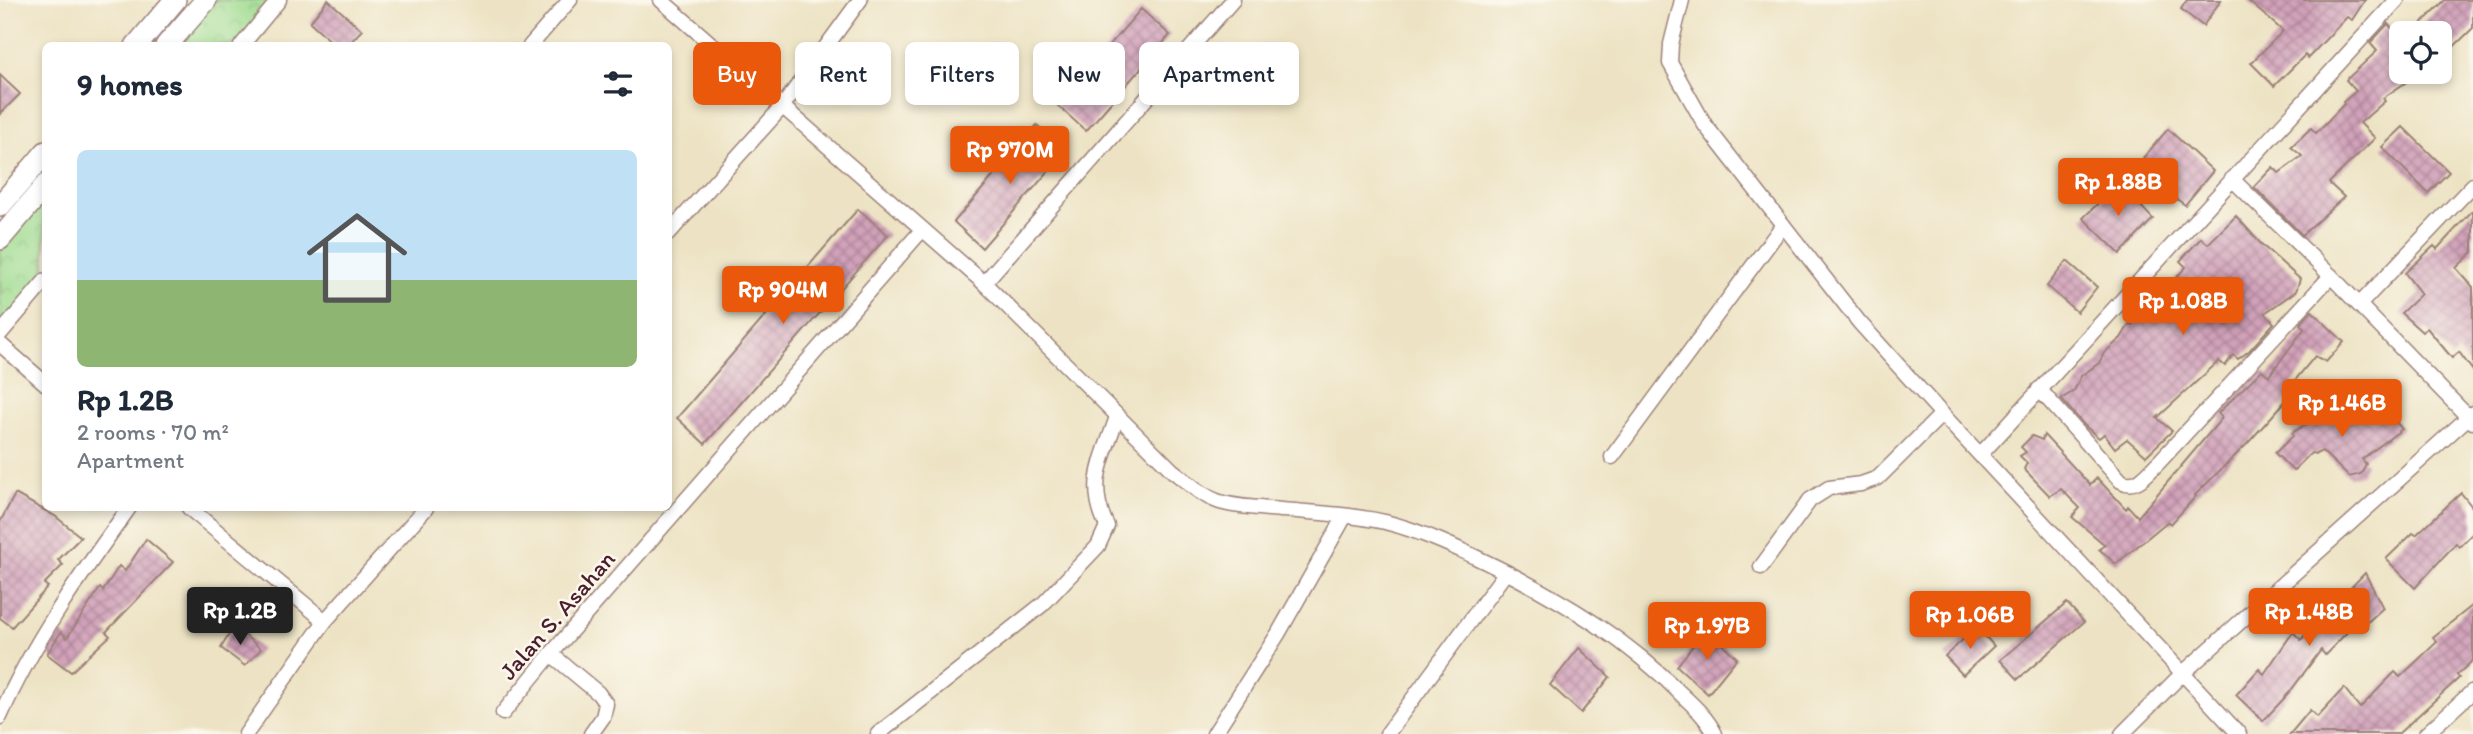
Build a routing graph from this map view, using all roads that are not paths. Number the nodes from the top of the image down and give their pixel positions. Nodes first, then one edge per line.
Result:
1 (175, 0) edge
2 (206, 0) edge
3 (279, 0) edge
4 (570, 0) edge
5 (661, 0) edge
6 (860, 0) edge
7 (1233, 0) edge
8 (1682, 0) edge
9 (2397, 0) edge
10 (139, 42) edge
11 (169, 42) edge
12 (244, 42) edge
13 (533, 42) edge
14 (782, 107) junction
15 (42, 157) edge
16 (2232, 179) junction
17 (2473, 185) edge
18 (42, 190) edge
19 (0, 206) edge
20 (1783, 225) junction
21 (672, 230) edge
22 (922, 230) junction
23 (0, 239) edge
24 (2331, 276) junction
25 (984, 283) junction
26 (42, 285) edge
27 (2359, 305) junction
28 (0, 334) edge
29 (0, 344) edge
30 (42, 380) edge
31 (2039, 389) junction
32 (1942, 414) junction
33 (1117, 417) junction
34 (2471, 417) edge
35 (1981, 454) junction
36 (1612, 457) dead end
37 (128, 511) edge
38 (193, 511) edge
39 (423, 511) edge
40 (1345, 516) junction
41 (1761, 567) dead end
42 (1506, 572) junction
43 (325, 621) junction
44 (551, 654) junction
45 (2182, 674) junction
46 (2473, 691) edge
47 (503, 713) dead end
48 (0, 717) edge
49 (246, 734) edge
50 (591, 734) edge
51 (878, 734) edge
52 (1214, 734) edge
53 (1388, 734) edge
54 (1715, 734) edge
55 (2122, 734) edge
56 (2239, 734) edge
57 (2426, 734) edge

1 - 10 main road
2 - 11 main road
3 - 12 street
4 - 13 street
5 - 14 street
6 - 14 street
7 - 25 street
8 - 20 street
9 - 16 street
14 - 21 street
14 - 22 street
15 - 19 main road
16 - 24 street
16 - 31 street
17 - 27 street
18 - 23 main road
20 - 32 street
20 - 36 street
22 - 25 street
22 - 44 street, Jalan S. Asahan
24 - 27 street
24 - 31 street
25 - 33 street
26 - 28 street
27 - 34 street
29 - 30 street
31 - 35 street
32 - 35 street
32 - 41 street
33 - 40 street
33 - 51 street
34 - 45 street
35 - 45 street
37 - 48 street
38 - 43 street
39 - 43 street
40 - 42 street
40 - 52 street
42 - 53 street
42 - 54 street
43 - 49 street
44 - 47 street, Jalan S. Asahan
44 - 50 street
45 - 55 street
45 - 56 street
46 - 57 street

